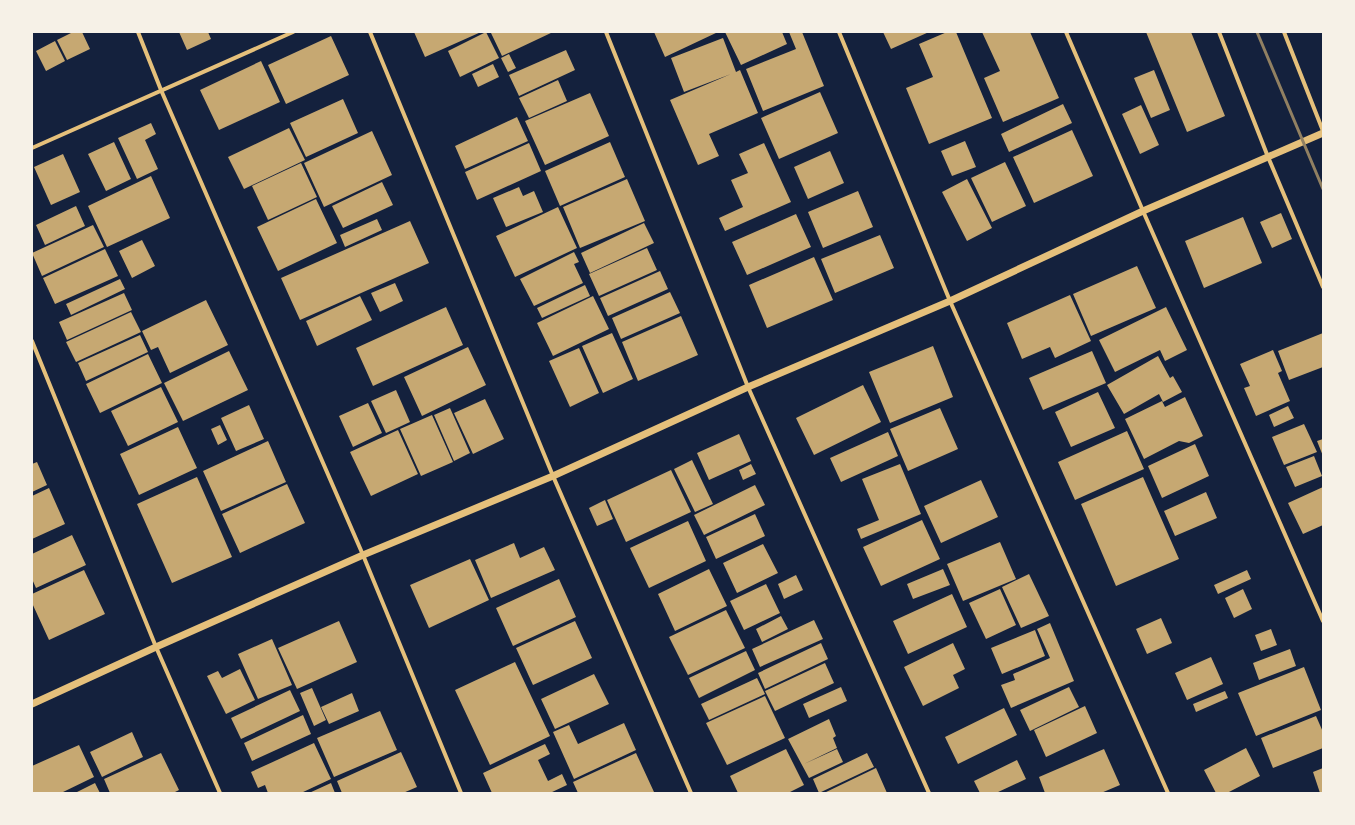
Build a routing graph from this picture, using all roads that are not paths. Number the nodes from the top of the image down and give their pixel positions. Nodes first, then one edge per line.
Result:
1 (138, 32) edge
2 (293, 32) edge
3 (370, 32) edge
4 (606, 32) edge
5 (839, 32) edge
6 (1066, 32) edge
7 (1219, 32) edge
8 (1284, 32) edge
9 (161, 90) junction
10 (1323, 132) edge
11 (32, 148) edge
12 (1268, 157) junction
13 (1143, 211) junction
14 (1323, 287) edge
15 (950, 301) junction
16 (32, 341) edge
17 (748, 387) junction
18 (553, 476) junction
19 (363, 555) junction
20 (1323, 620) edge
21 (156, 647) junction
22 (32, 704) edge
23 (220, 793) edge
24 (461, 793) edge
25 (691, 793) edge
26 (929, 793) edge
27 (1168, 793) edge

1 - 9 street
2 - 9 street
3 - 18 street
4 - 17 street
5 - 15 street
6 - 13 street
7 - 12 street
8 - 10 street
9 - 11 street
9 - 19 street
10 - 12 street
12 - 13 street
12 - 14 street
13 - 15 street
13 - 20 street
15 - 17 street
15 - 27 street
16 - 21 street
17 - 18 street
17 - 26 street
18 - 19 street
18 - 25 street
19 - 21 street
19 - 24 street
21 - 22 street
21 - 23 street

